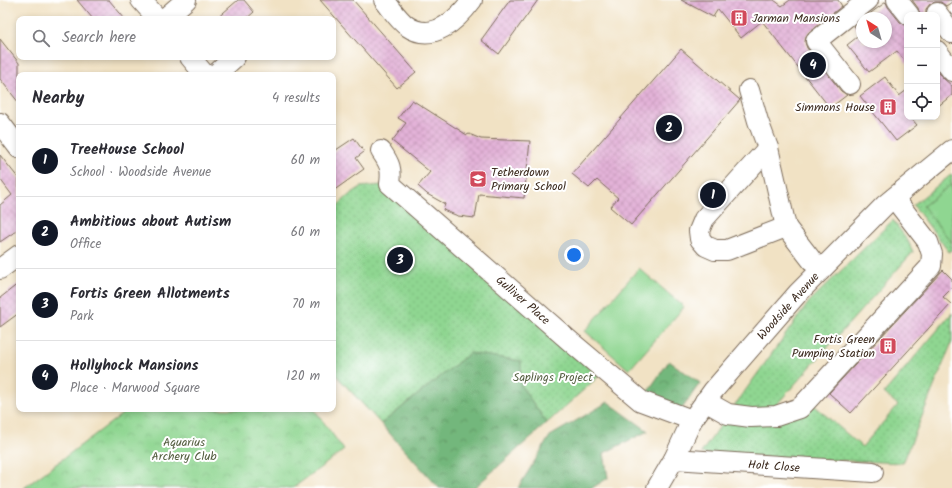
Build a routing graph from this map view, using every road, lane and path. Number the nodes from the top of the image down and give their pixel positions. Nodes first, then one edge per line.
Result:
1 (141, 0) edge
2 (186, 0) edge
3 (384, 0) edge
4 (472, 0) edge
5 (868, 0) edge
6 (897, 0) edge
7 (907, 12) edge
8 (155, 16) edge
9 (167, 16) edge
10 (940, 17) edge
11 (952, 33) edge
12 (940, 55) edge
13 (192, 60) edge
14 (232, 60) edge
15 (952, 71) edge
16 (202, 72) edge
17 (218, 72) edge
18 (850, 84) dead end
19 (749, 90) dead end
20 (0, 123) edge
21 (16, 144) edge
22 (768, 148) junction
23 (952, 150) edge
24 (381, 151) dead end
25 (894, 198) junction
26 (786, 227) junction
27 (16, 257) edge
28 (0, 270) edge
29 (820, 271) junction
30 (705, 401) junction
31 (692, 420) junction
32 (674, 459) junction
33 (873, 472) dead end
34 (657, 488) edge

1 - 8 street
2 - 9 street
3 - 4 street
5 - 18 street
6 - 7 street
10 - 11 street
12 - 15 street
13 - 16 street
14 - 17 street
19 - 22 street
20 - 21 street
22 - 26 street
22 - 26 street
23 - 25 street, Woodside Avenue
24 - 31 street, Gulliver Place
25 - 29 street, Woodside Avenue
25 - 30 street
26 - 29 street
27 - 28 street
29 - 30 street, Woodside Avenue
30 - 31 street, Woodside Avenue
31 - 32 street, Woodside Avenue
32 - 33 street, Holt Close
32 - 34 street, Woodside Avenue

